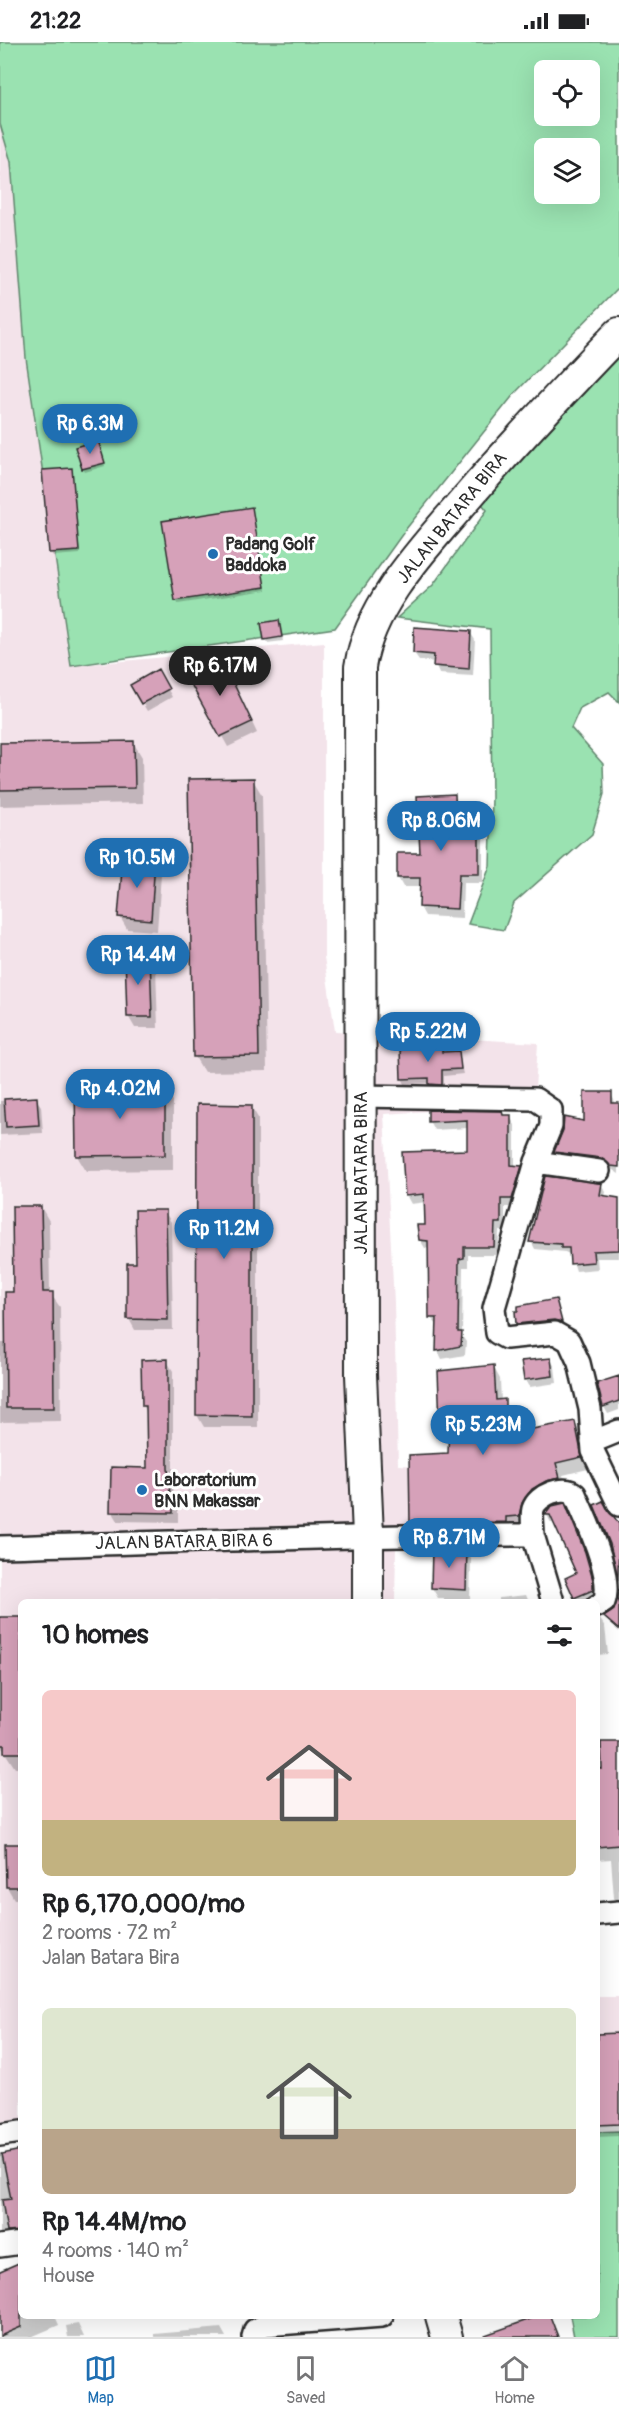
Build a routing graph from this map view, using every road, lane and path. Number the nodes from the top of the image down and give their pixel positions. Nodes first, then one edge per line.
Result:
1 (619, 333) edge
2 (361, 1096) junction
3 (536, 1162) junction
4 (599, 1172) dead end
5 (619, 1431) edge
6 (592, 1442) junction
7 (619, 1505) edge
8 (533, 1534) junction
9 (368, 1535) junction
10 (0, 1547) edge
11 (368, 1599) edge
12 (553, 1599) edge
13 (600, 1604) edge
14 (619, 1912) edge
15 (600, 1914) edge
16 (18, 2132) edge
17 (0, 2135) edge
18 (18, 2243) edge
19 (0, 2246) edge
20 (343, 2319) edge
21 (442, 2319) edge
22 (253, 2337) edge
23 (447, 2337) edge

1 - 2 street, JALAN BATARA BIRA
2 - 3 street
2 - 9 street, JALAN BATARA BIRA
3 - 4 street
3 - 6 street
5 - 6 street
6 - 7 street
8 - 9 street, JALAN BATARA BIRA 6
8 - 12 street
8 - 13 street
9 - 10 street, JALAN BATARA BIRA 6
9 - 11 street, JALAN BATARA BIRA
14 - 15 street
16 - 17 street
18 - 19 street
20 - 22 street
21 - 23 street

